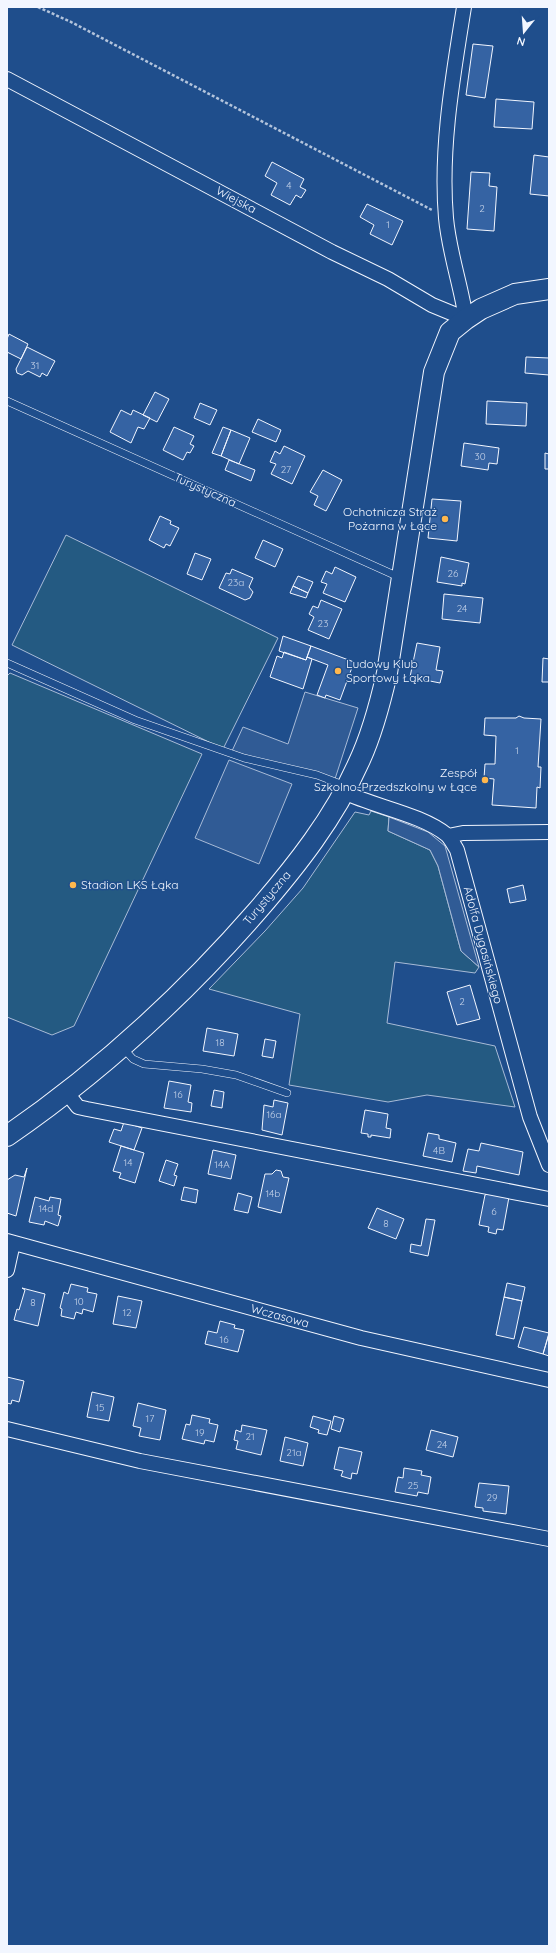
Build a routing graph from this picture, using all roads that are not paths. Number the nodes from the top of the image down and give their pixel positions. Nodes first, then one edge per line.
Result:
1 (464, 7) edge
2 (7, 79) edge
3 (549, 289) edge
4 (466, 319) junction
5 (7, 401) edge
6 (402, 578) junction
7 (7, 663) edge
8 (345, 789) junction
9 (549, 832) edge
10 (448, 836) junction
11 (121, 1047) junction
12 (66, 1093) junction
13 (287, 1093) dead end
14 (7, 1136) edge
15 (549, 1165) edge
16 (549, 1199) edge
17 (10, 1242) edge
18 (7, 1270) edge
19 (549, 1380) edge
20 (7, 1429) edge
21 (549, 1539) edge

1 - 4 street
2 - 4 street, Wiejska
3 - 4 main road, Turystyczna
4 - 6 main road, Turystyczna
5 - 6 lane, Turystyczna
6 - 8 main road, Turystyczna
7 - 8 lane
8 - 10 street, Adolfa Dygasińskiego
8 - 11 main road, Turystyczna
9 - 10 street
10 - 15 street, Adolfa Dygasińskiego
11 - 12 main road, Turystyczna
11 - 13 lane
12 - 14 main road, Turystyczna
12 - 16 street
17 - 18 street, Wczasowa
17 - 19 street, Wczasowa
20 - 21 street

